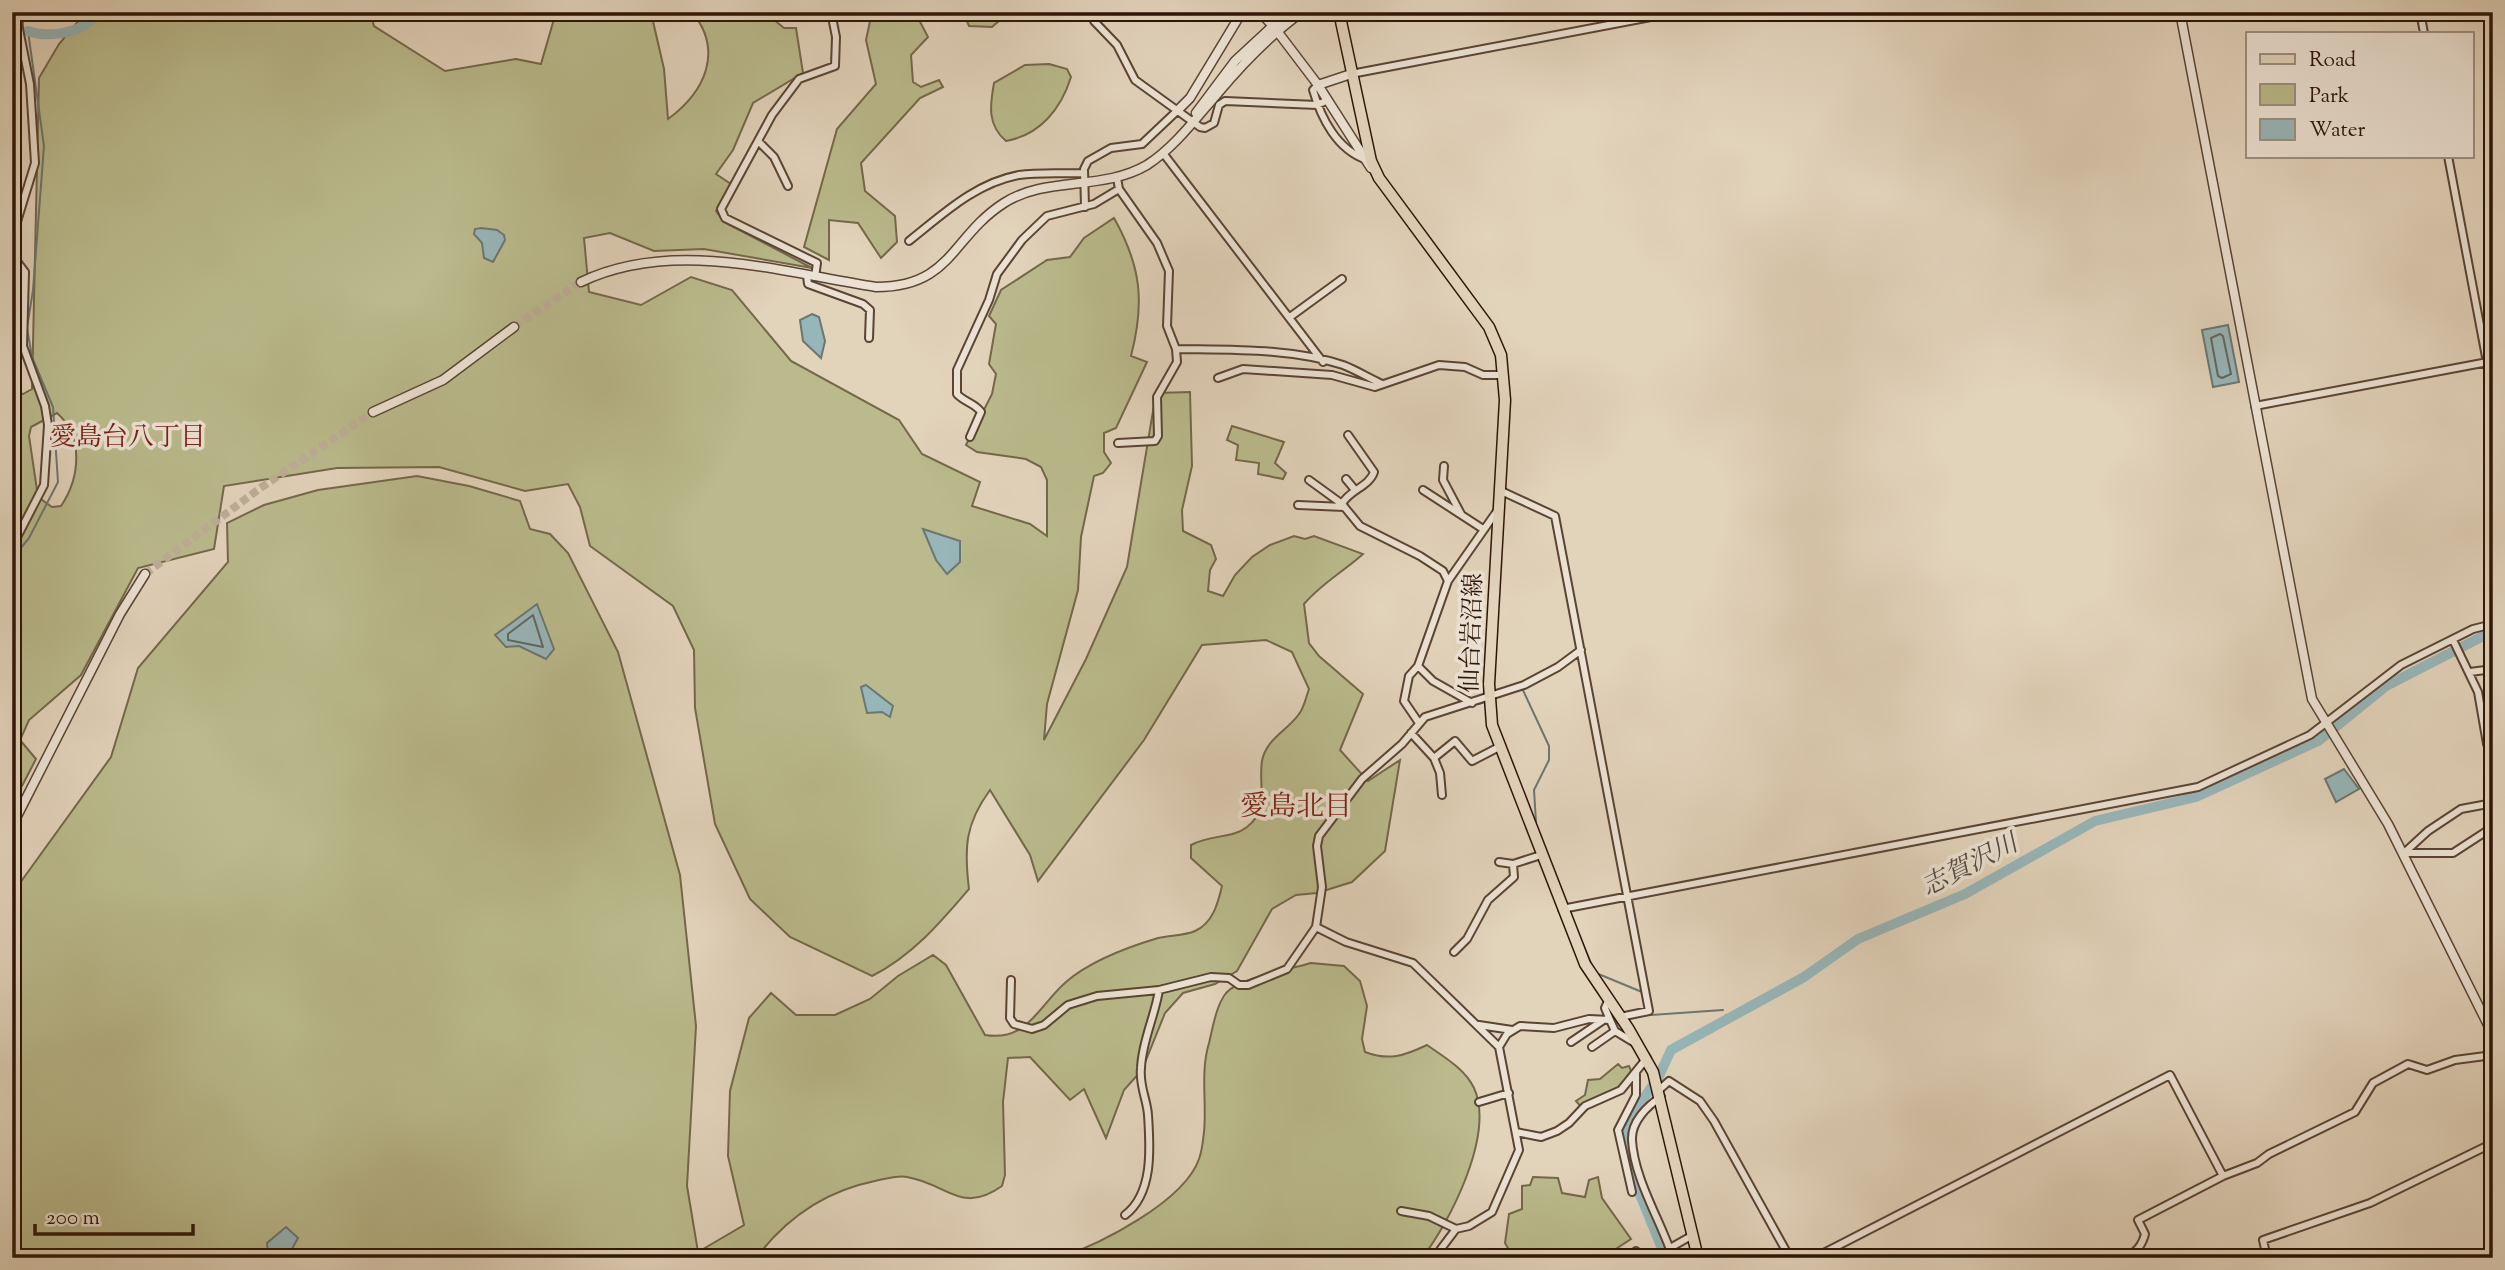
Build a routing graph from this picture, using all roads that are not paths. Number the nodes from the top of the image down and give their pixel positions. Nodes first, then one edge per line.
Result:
1 (831, 12) edge
2 (1093, 12) edge
3 (1242, 12) edge
4 (1260, 12) edge
5 (1288, 12) edge
6 (1302, 12) edge
7 (1339, 12) edge
8 (1677, 12) edge
9 (2180, 12) edge
10 (2420, 12) edge
11 (18, 16) edge
12 (1274, 28) junction
13 (2424, 32) edge
14 (1351, 74) junction
15 (1318, 85) junction
16 (1328, 100) junction
17 (1317, 105) junction
18 (1179, 109) junction
19 (1193, 122) junction
20 (759, 142) junction
21 (1163, 153) junction
22 (2448, 158) edge
23 (1367, 160) junction
24 (1083, 173) junction
25 (1117, 178) junction
26 (1083, 184) junction
27 (788, 186) dead end
28 (1119, 189) junction
29 (1085, 206) junction
30 (12, 238) edge
31 (909, 241) dead end
32 (12, 256) edge
33 (811, 277) junction
34 (1342, 279) dead end
35 (580, 282) tunnel mouth
36 (1290, 317) junction
37 (514, 327) tunnel mouth
38 (869, 338) dead end
39 (1176, 349) junction
40 (2490, 361) edge
41 (1323, 362) junction
42 (1504, 375) junction
43 (1217, 378) dead end
44 (1382, 384) junction
45 (2493, 394) edge
46 (2255, 407) junction
47 (373, 412) tunnel mouth
48 (1348, 435) dead end
49 (970, 437) dead end
50 (1118, 443) dead end
51 (1444, 466) dead end
52 (1346, 479) dead end
53 (1309, 480) dead end
54 (1355, 490) junction
55 (1423, 490) dead end
56 (1499, 490) junction
57 (1298, 505) dead end
58 (1343, 506) junction
59 (1498, 510) junction
60 (1462, 515) junction
61 (1483, 529) junction
62 (12, 547) edge
63 (145, 574) tunnel mouth
64 (1448, 581) junction
65 (2493, 624) edge
66 (2453, 640) junction
67 (1581, 650) junction
68 (1418, 666) junction
69 (2493, 669) edge
70 (2470, 672) junction
71 (1489, 698) junction
72 (1472, 703) junction
73 (1419, 723) junction
74 (2325, 726) junction
75 (1411, 733) junction
76 (1499, 747) junction
77 (2493, 752) edge
78 (1434, 758) junction
79 (1442, 795) dead end
80 (2493, 803) edge
81 (12, 826) edge
82 (2493, 827) edge
83 (2404, 853) junction
84 (1541, 855) junction
85 (1499, 862) dead end
86 (1513, 864) junction
87 (1628, 897) junction
88 (1562, 909) junction
89 (1316, 926) junction
90 (1454, 952) dead end
91 (1011, 980) dead end
92 (1159, 990) junction
93 (1611, 1019) junction
94 (1477, 1024) junction
95 (1512, 1030) junction
96 (1615, 1031) junction
97 (2493, 1035) edge
98 (1572, 1042) dead end
99 (1639, 1046) junction
100 (1499, 1047) junction
101 (1592, 1047) dead end
102 (2493, 1055) edge
103 (1647, 1059) junction
104 (1636, 1072) junction
105 (1659, 1091) junction
106 (1509, 1094) junction
107 (1479, 1102) dead end
108 (1516, 1132) junction
109 (2493, 1143) edge
110 (2223, 1176) junction
111 (1632, 1192) dead end
112 (1401, 1211) dead end
113 (1125, 1215) dead end
114 (1456, 1229) junction
115 (1693, 1235) junction
116 (1670, 1248) junction
117 (1434, 1258) edge
118 (1673, 1258) edge
119 (1698, 1258) edge
120 (1790, 1258) edge
121 (1814, 1258) edge
122 (2126, 1258) edge
123 (2267, 1258) edge

1 - 20 street
2 - 18 street
3 - 18 street
4 - 12 street
5 - 12 street
6 - 12 street
7 - 14 main road, 仙台岩沼線
8 - 14 street
9 - 46 street
10 - 13 street
11 - 30 street
12 - 15 street
12 - 19 street
14 - 15 street
14 - 23 main road, 仙台岩沼線
15 - 16 street
15 - 17 street
16 - 17 street
16 - 23 street
17 - 19 street
17 - 23 street
18 - 19 street
18 - 24 street
19 - 21 street
20 - 27 street
20 - 33 street
21 - 25 street
21 - 36 street
22 - 40 street
23 - 42 main road, 仙台岩沼線
24 - 26 street
24 - 31 street
25 - 26 street
25 - 28 street
26 - 29 street
26 - 33 street
28 - 29 street
28 - 39 street
29 - 49 street
32 - 62 street
33 - 35 street
33 - 38 street
34 - 36 street
36 - 41 street
37 - 47 street
39 - 41 street
39 - 50 street
40 - 45 street
40 - 46 street
41 - 44 street
42 - 44 street
42 - 56 main road, 仙台岩沼線
43 - 44 street
46 - 74 street
48 - 54 street
51 - 60 street
52 - 54 street
53 - 58 street
54 - 58 street
55 - 60 street
56 - 59 main road, 仙台岩沼線
56 - 67 street
57 - 58 street
58 - 64 street
59 - 61 street
59 - 71 main road, 仙台岩沼線
60 - 61 street
61 - 64 street
63 - 81 street
64 - 68 street
65 - 66 street
66 - 70 street
66 - 74 street
67 - 71 street
67 - 87 street
68 - 72 street
68 - 73 street
69 - 70 street
70 - 77 street
71 - 72 street
71 - 76 main road, 仙台岩沼線
72 - 73 street
73 - 75 street
74 - 83 street
74 - 87 street
75 - 78 street
75 - 89 street
76 - 78 street
76 - 84 main road, 仙台岩沼線
78 - 79 street
80 - 83 street
82 - 83 street
83 - 97 street
84 - 86 street
84 - 88 main road, 仙台岩沼線
85 - 86 street
86 - 90 street
87 - 88 street
87 - 93 street
88 - 93 main road, 仙台岩沼線
89 - 92 street
89 - 94 street
91 - 92 street
92 - 113 street
93 - 95 street
93 - 96 street
93 - 98 street
93 - 99 main road, 仙台岩沼線
94 - 95 street
94 - 100 street
95 - 100 street
96 - 99 street
96 - 101 street
99 - 103 main road, 仙台岩沼線
100 - 106 street
102 - 110 street
103 - 104 street
103 - 105 main road, 仙台岩沼線
104 - 108 street
104 - 111 street
105 - 115 main road, 仙台岩沼線
105 - 116 street
105 - 120 street
106 - 107 street
106 - 108 street
108 - 114 street
109 - 123 street
110 - 121 street
110 - 122 street
112 - 114 street
114 - 117 street
115 - 116 street
115 - 119 main road, 仙台岩沼線
116 - 118 street

